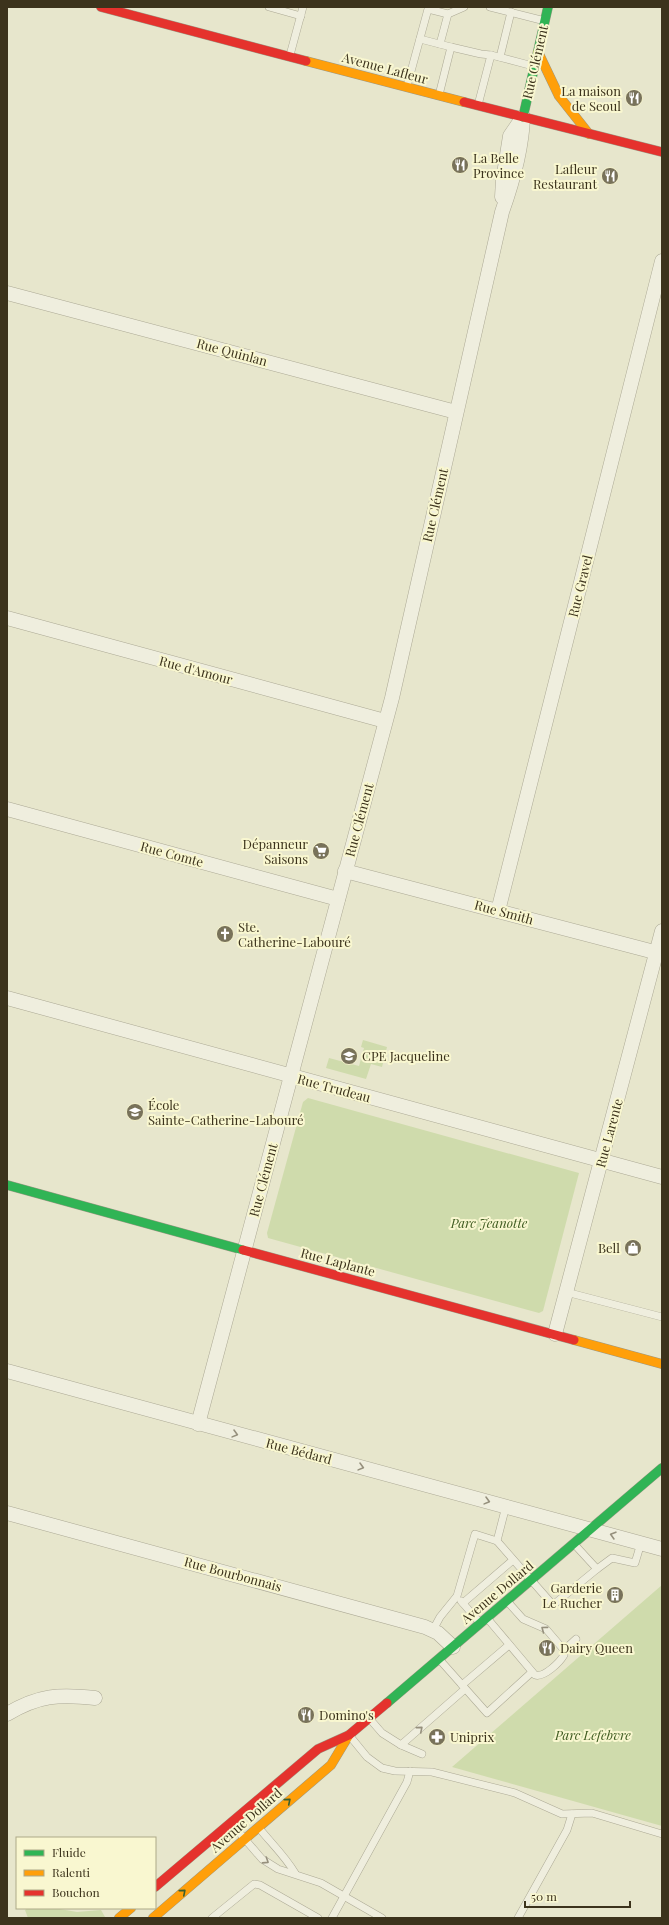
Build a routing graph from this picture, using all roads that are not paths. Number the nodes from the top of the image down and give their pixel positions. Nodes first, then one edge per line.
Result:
1 (101, 7) edge
2 (269, 7) edge
3 (303, 7) edge
4 (464, 7) edge
5 (490, 7) edge
6 (548, 7) edge
7 (511, 12) junction
8 (448, 14) junction
9 (301, 16) junction
10 (545, 21) junction
11 (420, 38) junction
12 (440, 44) junction
13 (451, 47) junction
14 (538, 52) junction
15 (491, 55) junction
16 (290, 56) junction
17 (500, 57) junction
18 (534, 66) junction
19 (407, 87) junction
20 (439, 95) junction
21 (478, 105) junction
22 (523, 117) junction
23 (589, 134) junction
24 (662, 152) edge
25 (662, 261) edge
26 (7, 293) edge
27 (456, 412) junction
28 (7, 618) edge
29 (385, 721) junction
30 (7, 809) edge
31 (345, 871) junction
32 (338, 899) junction
33 (498, 911) junction
34 (662, 931) edge
35 (659, 954) edge
36 (7, 998) edge
37 (291, 1076) junction
38 (602, 1161) junction
39 (662, 1177) edge
40 (7, 1185) edge
41 (244, 1250) junction
42 (566, 1292) junction
43 (662, 1317) edge
44 (555, 1334) junction
45 (662, 1364) edge
46 (7, 1371) edge
47 (198, 1424) junction
48 (662, 1468) edge
49 (506, 1506) junction
50 (7, 1513) edge
51 (591, 1529) junction
52 (497, 1541) junction
53 (641, 1543) junction
54 (574, 1544) junction
55 (662, 1549) edge
56 (513, 1560) junction
57 (597, 1569) junction
58 (531, 1580) junction
59 (457, 1596) junction
60 (507, 1601) junction
61 (463, 1603) junction
62 (484, 1621) junction
63 (433, 1630) junction
64 (576, 1639) dead end
65 (509, 1645) junction
66 (453, 1646) junction
67 (564, 1650) junction
68 (439, 1659) junction
69 (532, 1672) junction
70 (464, 1687) junction
71 (95, 1698) dead end
72 (7, 1714) edge
73 (369, 1718) junction
74 (349, 1735) junction
75 (401, 1745) junction
76 (422, 1754) dead end
77 (410, 1771) junction
78 (572, 1814) junction
79 (230, 1823) junction
80 (258, 1826) junction
81 (662, 1834) edge
82 (244, 1838) junction
83 (295, 1873) junction
84 (156, 1887) edge
85 (344, 1896) junction
86 (130, 1909) edge
87 (119, 1918) edge
88 (153, 1918) edge
89 (212, 1918) edge
90 (318, 1918) edge
91 (332, 1918) edge
92 (382, 1918) edge
93 (518, 1918) edge

1 - 16 main road, Avenue Lafleur
2 - 9 lane
3 - 9 lane
4 - 8 lane
5 - 7 lane
6 - 10 main road, Rue Clément
7 - 10 lane
7 - 17 lane
8 - 11 lane
8 - 12 lane
9 - 16 lane
10 - 14 main road, Rue Clément
11 - 12 lane
11 - 19 lane
12 - 13 lane
13 - 15 lane
13 - 20 lane
14 - 18 main road, Rue Clément
14 - 23 main road
15 - 17 lane
15 - 21 lane
16 - 19 main road, Avenue Lafleur
17 - 18 lane
18 - 22 main road, Rue Clément
19 - 20 main road, Avenue Lafleur
20 - 21 main road, Avenue Lafleur
21 - 22 main road, Avenue Lafleur
22 - 23 main road, Avenue Lafleur
22 - 27 street, Rue Clément
23 - 24 main road, Avenue Lafleur
25 - 33 street, Rue Gravel
26 - 27 street, Rue Quinlan
27 - 29 street, Rue Clément
28 - 29 street, Rue d'Amour
29 - 31 street, Rue Clément
30 - 32 street, Rue Comte
31 - 32 street, Rue Clément
31 - 33 street, Rue Smith
32 - 37 street, Rue Clément
33 - 35 street, Rue Smith
34 - 35 street, Rue Larente
35 - 38 street, Rue Larente
36 - 37 street, Rue Trudeau
37 - 38 street, Rue Trudeau
37 - 41 street, Rue Clément
38 - 39 street, Rue Trudeau
38 - 42 street, Rue Larente
40 - 41 main road, Rue Laplante
41 - 44 main road, Rue Laplante
41 - 47 street, Rue Clément
42 - 43 lane
42 - 44 street, Rue Larente
44 - 45 main road, Rue Laplante
46 - 47 street, Rue Bédard
47 -> 49 street, Rue Bédard
48 - 51 main road, Avenue Dollard
49 - 51 street, Rue Bédard
49 - 52 lane
50 - 63 street, Rue Bourbonnais
53 -> 51 street, Rue Bédard
51 - 54 main road, Avenue Dollard
52 - 56 lane
52 - 59 lane
53 - 55 street, Rue Bédard
53 - 57 lane
54 - 57 lane
54 - 58 main road, Avenue Dollard
56 - 58 lane
56 - 61 lane
57 - 58 lane
58 - 60 main road, Avenue Dollard
59 - 61 lane
59 - 63 lane
60 - 62 main road, Avenue Dollard
67 -> 60 lane
61 - 62 lane
62 - 65 lane
62 - 66 main road, Avenue Dollard
63 - 66 street, Rue Bourbonnais
64 - 67 lane
65 - 69 lane
65 - 70 lane
66 - 68 main road, Avenue Dollard
67 - 69 lane
68 - 70 lane
68 - 73 main road, Avenue Dollard
69 - 70 lane
75 -> 70 lane
71 - 72 street
73 - 74 main road, Avenue Dollard
73 - 75 lane
74 - 77 lane
74 - 79 main road, Avenue Dollard
80 -> 74 main road, Avenue Dollard
75 - 76 lane
77 - 78 lane
77 - 85 lane
78 - 81 lane
78 - 93 lane
79 - 82 lane
79 - 84 main road, Avenue Dollard
80 - 82 main road, Avenue Dollard
80 - 83 lane
82 -> 83 lane
88 -> 82 main road, Avenue Dollard
83 - 85 lane
85 - 91 lane
85 - 92 lane
86 - 87 main road
89 - 90 lane

